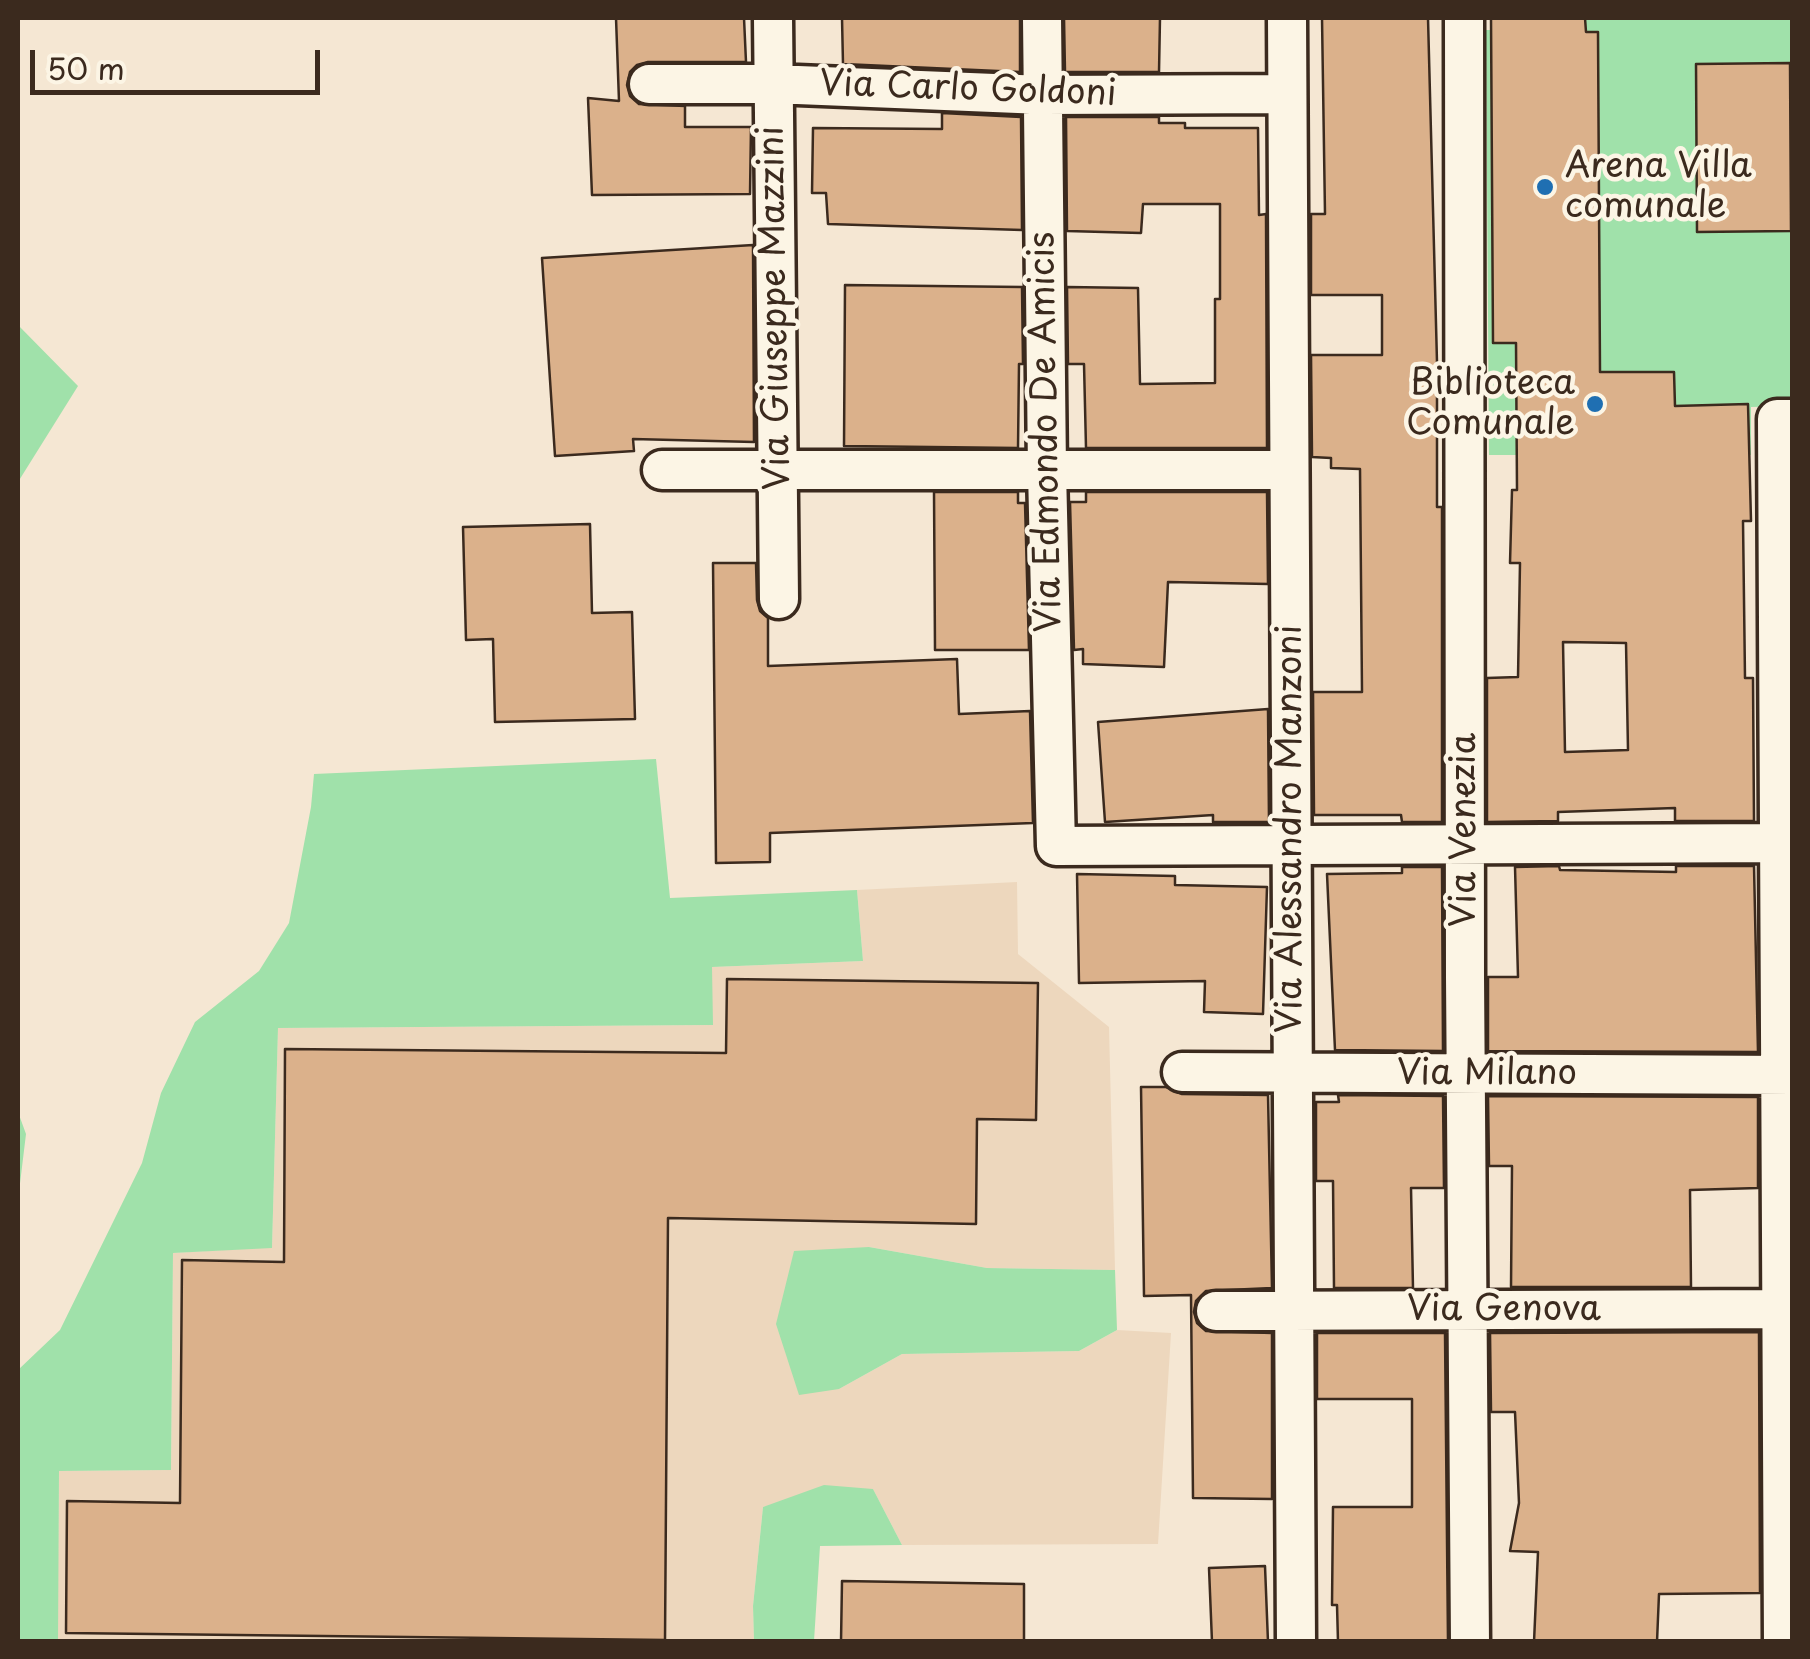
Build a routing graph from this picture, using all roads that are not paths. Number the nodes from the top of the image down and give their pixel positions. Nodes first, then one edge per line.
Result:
1 (773, 18) edge
2 (1042, 18) edge
3 (1287, 18) edge
4 (1464, 18) edge
5 (649, 84) dead end
6 (773, 84) junction
7 (1043, 94) junction
8 (1287, 94) junction
9 (1784, 419) edge
10 (778, 469) junction
11 (662, 470) dead end
12 (1289, 470) junction
13 (1046, 471) junction
14 (778, 598) dead end
15 (1786, 843) edge
16 (1292, 845) junction
17 (1465, 845) junction
18 (1182, 1072) dead end
19 (1292, 1073) junction
20 (1466, 1074) junction
21 (1786, 1075) edge
22 (1787, 1309) edge
23 (1468, 1310) junction
24 (1216, 1311) dead end
25 (1294, 1311) junction
26 (1296, 1642) edge
27 (1470, 1642) edge
28 (1783, 1642) edge

1 - 6 street, Via Giuseppe Mazzini
2 - 7 street, Via Edmondo De Amicis
3 - 8 street, Via Alessandro Manzoni
4 - 17 street, Via Venezia
5 - 6 street, Via Carlo Goldoni
6 - 7 street, Via Carlo Goldoni
6 - 10 street, Via Giuseppe Mazzini
7 - 8 street, Via Carlo Goldoni
7 - 13 street, Via Edmondo De Amicis
8 - 12 street, Via Alessandro Manzoni
9 - 15 street
10 - 11 street
10 - 13 street
10 - 14 street, Via Giuseppe Mazzini
12 - 13 street
12 - 16 street, Via Alessandro Manzoni
13 - 16 street, Via Edmondo De Amicis
15 - 17 street
15 - 21 street
16 - 17 street
16 - 19 street, Via Alessandro Manzoni
17 - 20 street, Via Venezia
18 - 19 street, Via Milano
19 - 20 street, Via Milano
19 - 25 street, Via Alessandro Manzoni
20 - 21 street, Via Milano
20 - 23 street, Via Venezia
21 - 22 street
22 - 23 street, Via Genova
22 - 28 street
23 - 25 street, Via Genova
23 - 27 street, Via Venezia
24 - 25 street, Via Genova
25 - 26 street, Via Alessandro Manzoni

